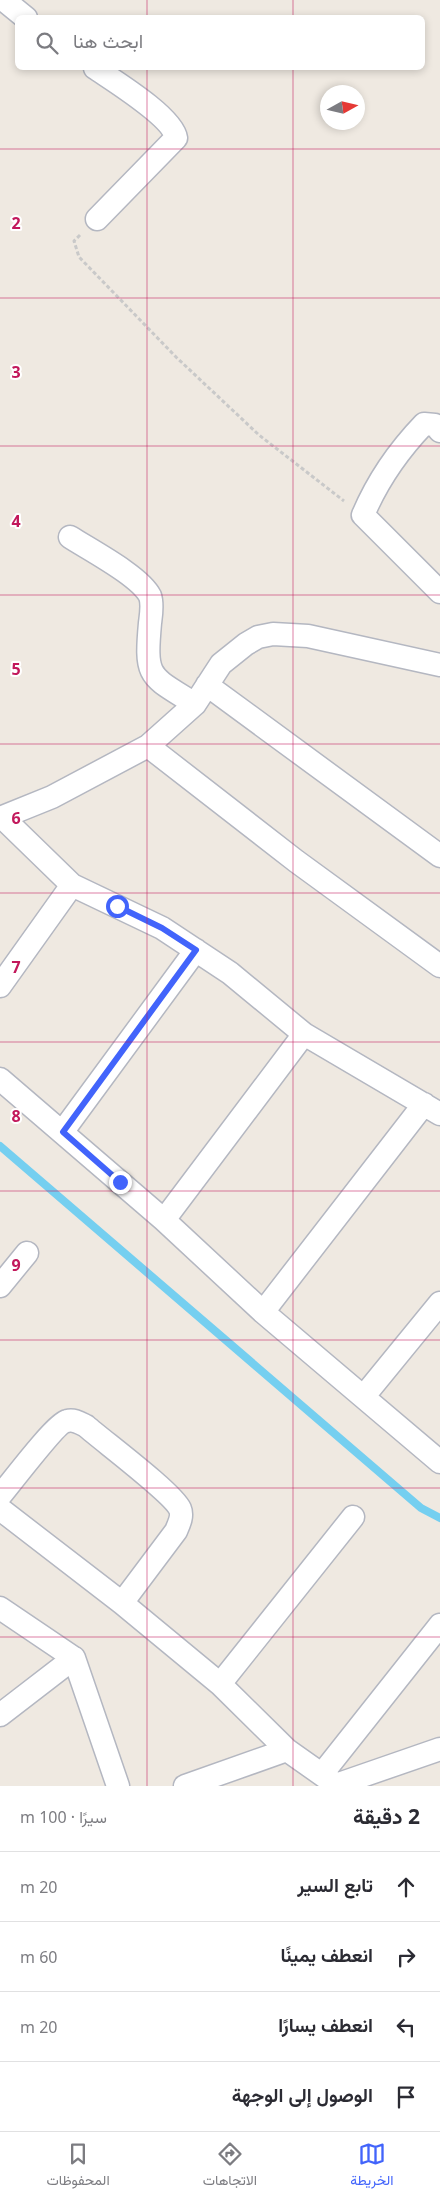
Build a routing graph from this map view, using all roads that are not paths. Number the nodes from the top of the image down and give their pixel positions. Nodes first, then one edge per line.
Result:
1 (4, 0) edge
2 (22, 15) edge
3 (98, 70) edge
4 (96, 219) road end
5 (440, 431) edge
6 (70, 537) dead end
7 (440, 592) edge
8 (436, 660) edge
9 (207, 685) junction
10 (195, 704) junction
11 (148, 746) junction
12 (1, 817) edge
13 (440, 856) edge
14 (72, 885) junction
15 (196, 950) junction
16 (440, 966) edge
17 (0, 986) edge
18 (304, 1034) junction
19 (0, 1079) edge
20 (432, 1109) edge
21 (63, 1132) junction
22 (164, 1220) junction
23 (27, 1253) dead end
24 (0, 1286) edge
25 (440, 1303) edge
26 (263, 1312) junction
27 (364, 1396) junction
28 (440, 1462) edge
29 (0, 1496) edge
30 (0, 1509) edge
31 (353, 1517) dead end
32 (122, 1603) junction
33 (0, 1608) edge
34 (440, 1625) edge
35 (74, 1658) junction
36 (220, 1684) junction
37 (0, 1716) edge
38 (440, 1749) edge
39 (287, 1750) junction
40 (332, 1782) edge
41 (118, 1786) edge
42 (185, 1786) edge

1 - 2 street
3 - 4 street
5 - 7 street
6 - 10 street
8 - 9 street
9 - 10 street
9 - 13 street
10 - 11 street
11 - 12 street
11 - 16 street
12 - 14 street
14 - 15 street
14 - 17 street
15 - 18 street
15 - 21 street
18 - 20 street
18 - 22 street
19 - 21 street
20 - 26 street
21 - 22 street
22 - 26 street
23 - 24 street
25 - 27 street
26 - 27 street
27 - 28 street
29 - 32 street
30 - 32 street
31 - 36 street
32 - 36 street
33 - 35 street
34 - 40 street
35 - 37 street
35 - 41 street
36 - 39 street
38 - 40 street
39 - 40 street
39 - 42 street

